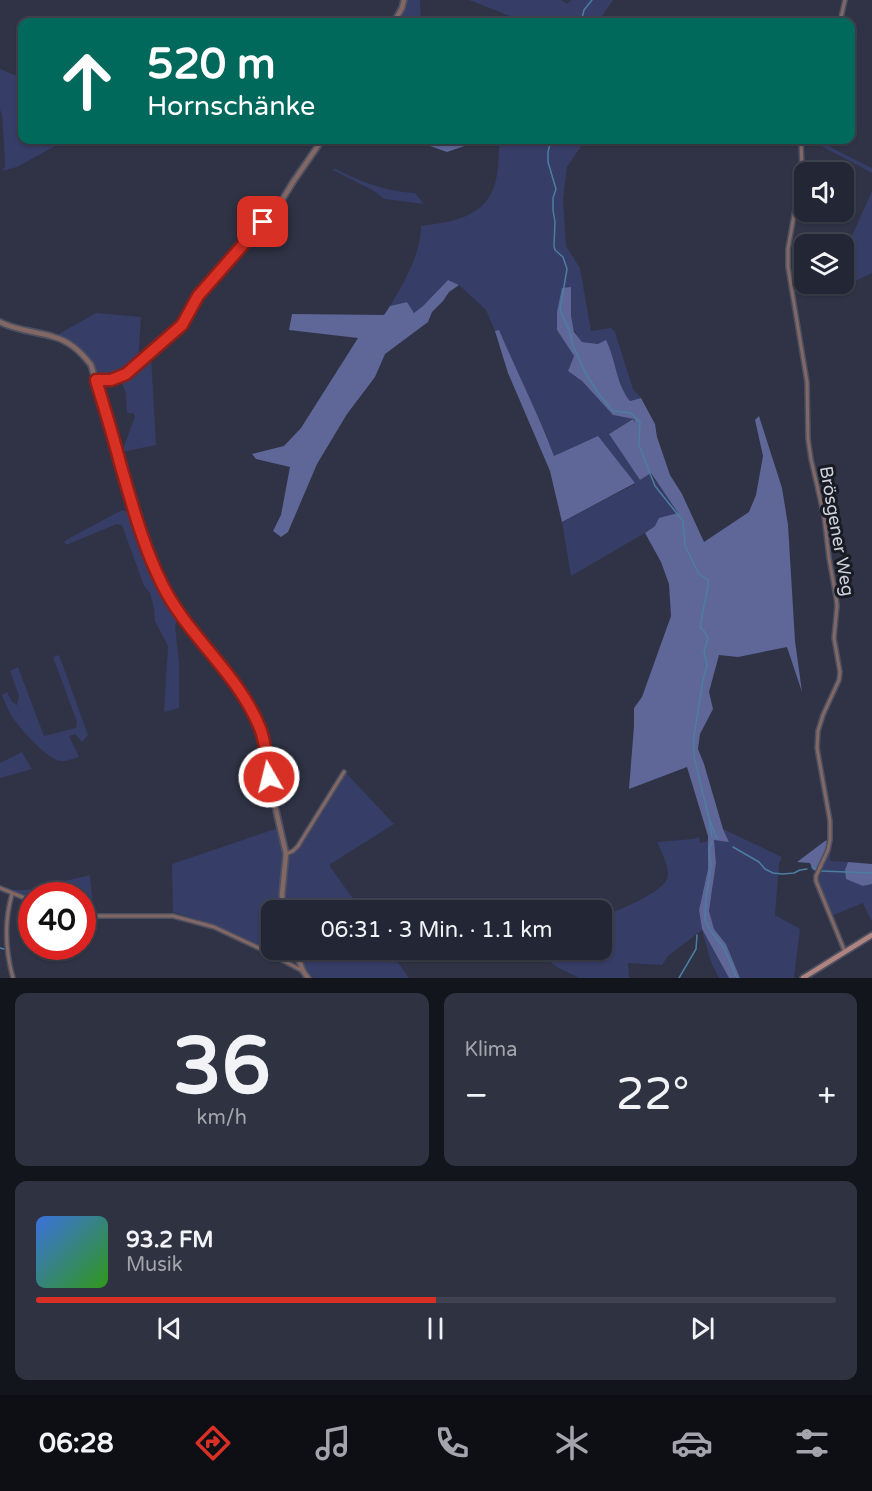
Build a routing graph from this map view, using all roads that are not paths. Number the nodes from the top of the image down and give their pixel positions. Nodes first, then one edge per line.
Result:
1 (404, 0) edge
2 (845, 0) edge
3 (396, 18) edge
4 (841, 18) edge
5 (319, 144) edge
6 (801, 144) edge
7 (0, 322) edge
8 (96, 380) junction
9 (344, 772) dead end
10 (286, 854) junction
11 (0, 888) edge
12 (12, 894) junction
13 (18, 896) edge
14 (282, 900) edge
15 (96, 916) edge
16 (872, 935) edge
17 (845, 952) junction
18 (299, 960) edge
19 (303, 971) junction
20 (13, 978) edge
21 (308, 978) edge
22 (803, 978) edge

1 - 3 street
2 - 4 street
5 - 8 street
6 - 17 street, Brösgener Weg
7 - 8 street
8 - 10 street
9 - 10 street
10 - 14 street
11 - 12 street
12 - 13 street
12 - 20 street
15 - 19 street
16 - 17 main road
17 - 22 main road
18 - 19 street
19 - 21 street

